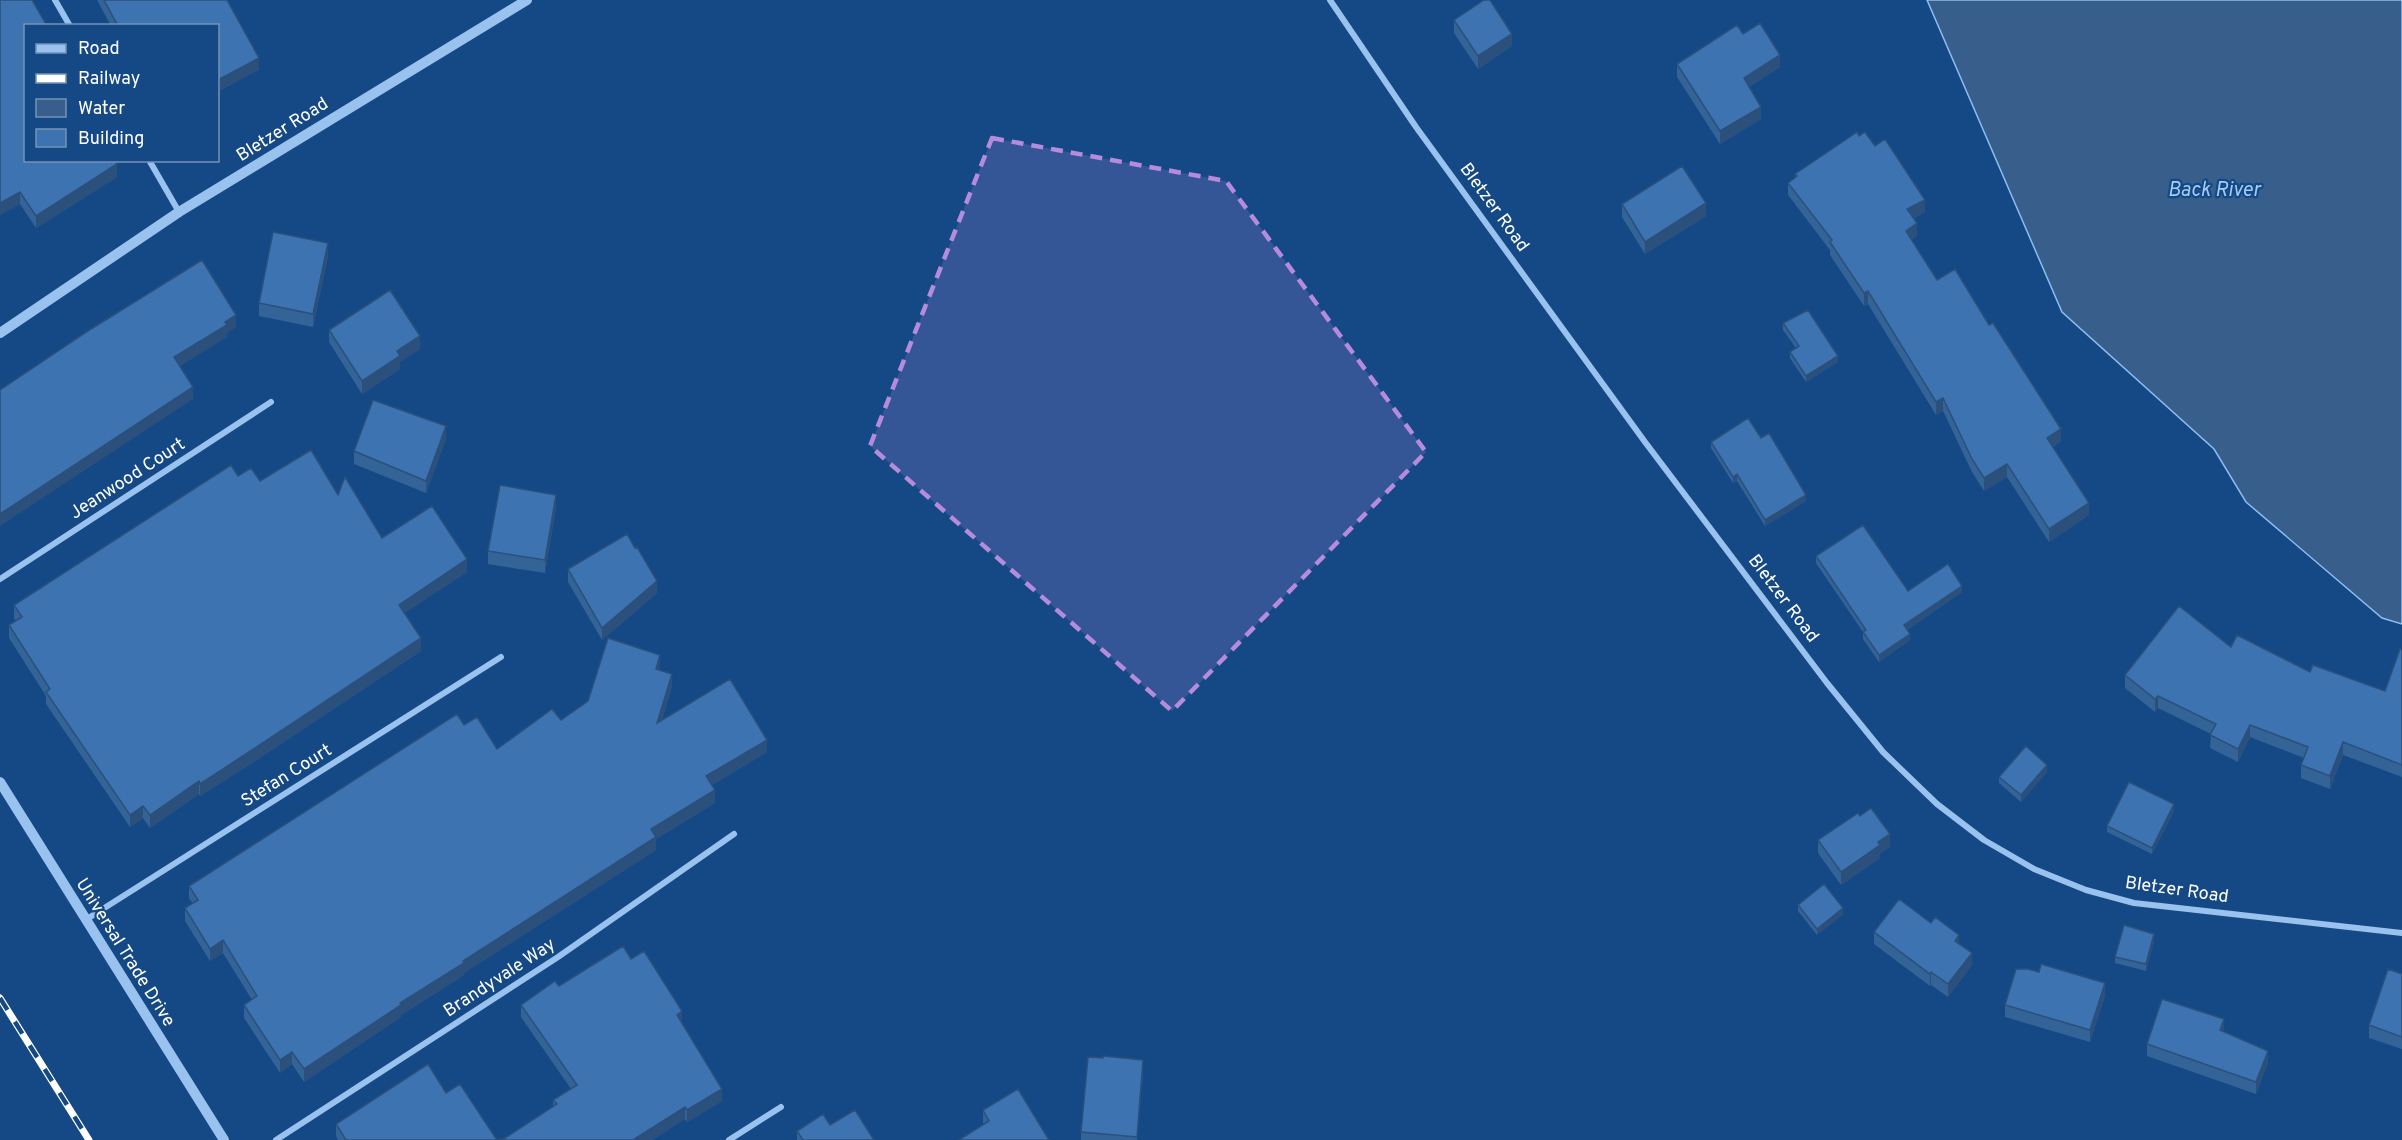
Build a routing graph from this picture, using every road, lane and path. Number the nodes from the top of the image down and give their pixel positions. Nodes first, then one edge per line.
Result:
1 (55, 0) edge
2 (527, 0) edge
3 (1330, 0) edge
4 (69, 24) edge
5 (150, 162) edge
6 (179, 212) junction
7 (0, 333) edge
8 (271, 402) dead end
9 (0, 579) edge
10 (501, 657) dead end
11 (0, 782) edge
12 (734, 834) dead end
13 (87, 919) junction
14 (2402, 933) edge
15 (781, 1107) dead end
16 (224, 1140) edge
17 (276, 1140) edge
18 (729, 1140) edge

1 - 4 street
2 - 6 street, Bletzer Road
3 - 14 street, Bletzer Road
5 - 6 street
6 - 7 street, Bletzer Road
8 - 9 street, Jeanwood Court
10 - 13 street, Stefan Court
11 - 13 street, Universal Trade Drive
12 - 17 street, Brandyvale Way
13 - 16 street, Universal Trade Drive
15 - 18 street

